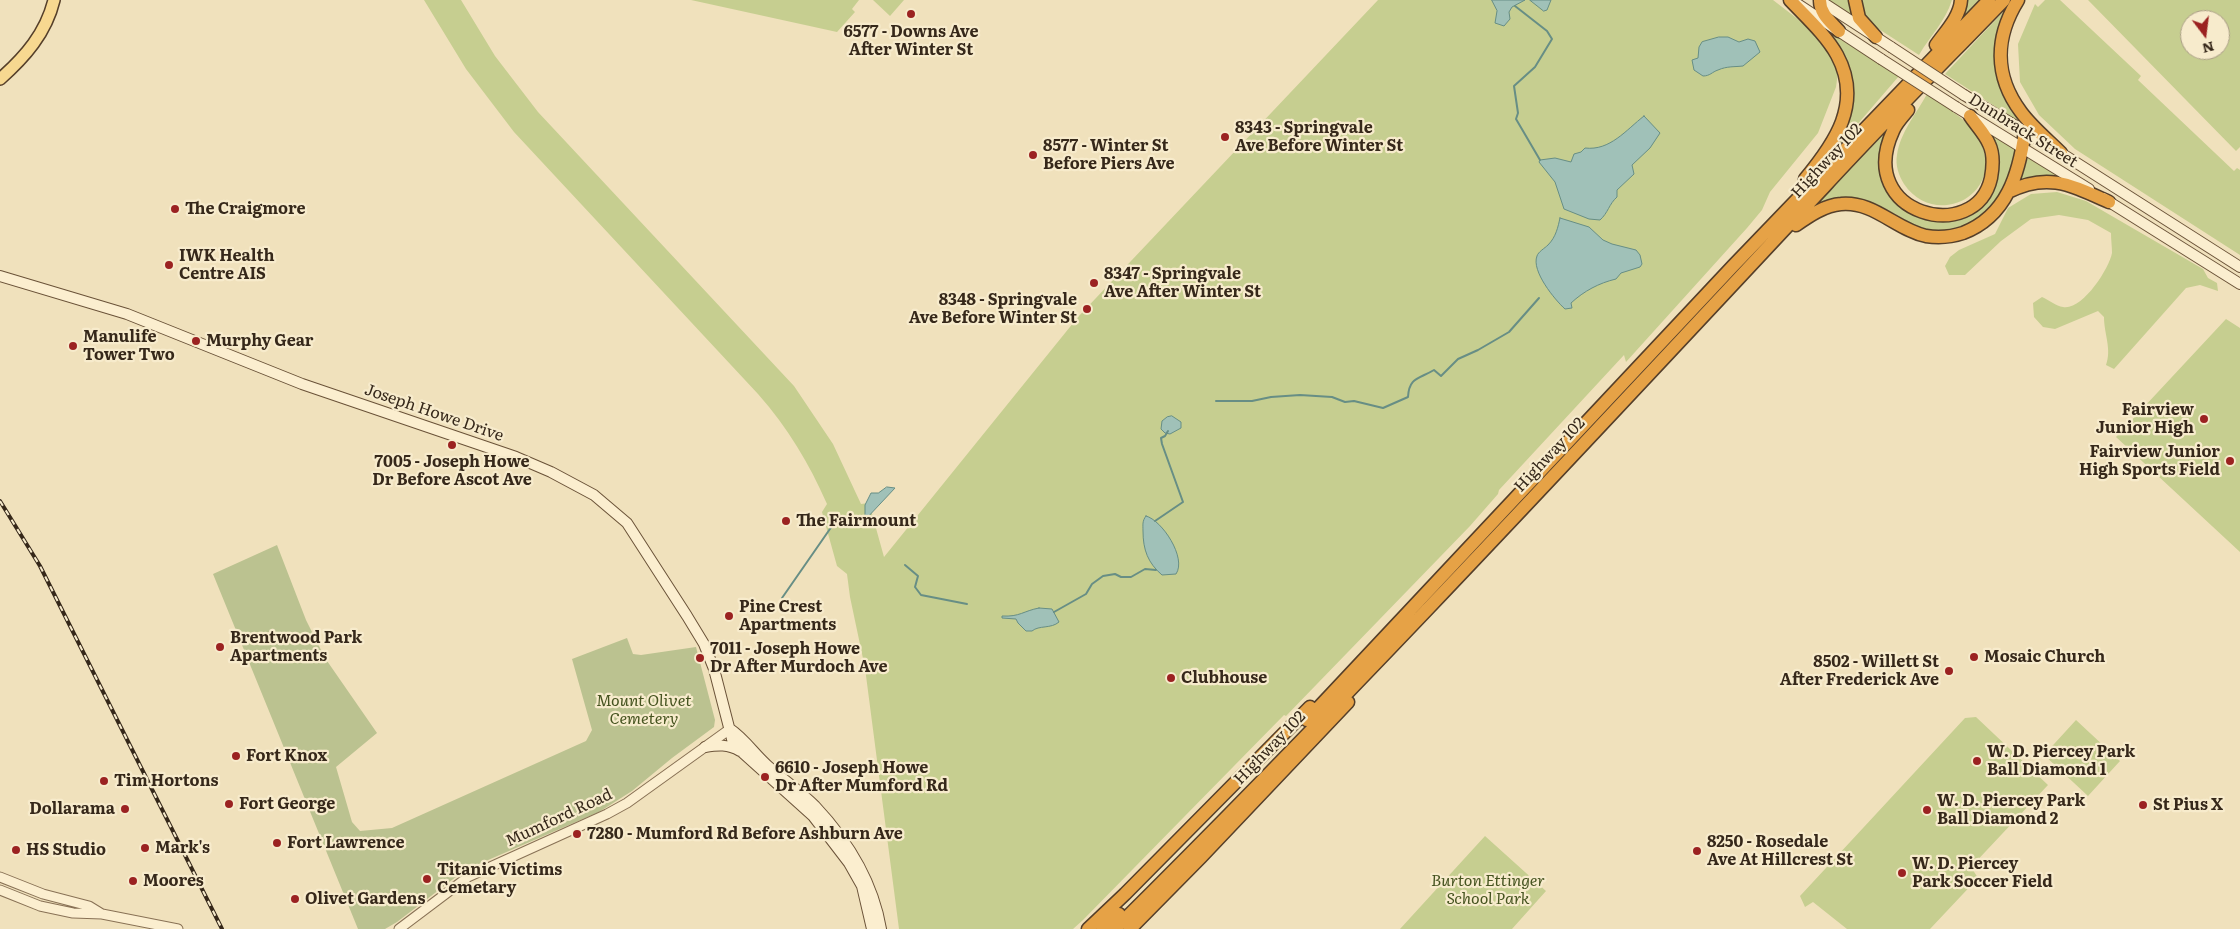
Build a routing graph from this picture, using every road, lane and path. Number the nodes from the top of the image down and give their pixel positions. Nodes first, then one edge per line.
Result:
1 (54, 0) edge
2 (1791, 0) edge
3 (1820, 0) edge
4 (1855, 0) edge
5 (1961, 0) edge
6 (1989, 0) edge
7 (2004, 0) edge
8 (2018, 0) edge
9 (1839, 31) junction
10 (1876, 37) junction
11 (1945, 62) junction
12 (0, 79) edge
13 (1894, 98) junction
14 (1970, 116) junction
15 (2025, 131) junction
16 (2023, 148) junction
17 (2061, 154) junction
18 (2008, 192) junction
19 (2109, 202) junction
20 (1778, 238) junction
21 (1733, 266) junction
22 (2240, 267) edge
23 (0, 276) edge
24 (2240, 284) edge
25 (1471, 562) junction
26 (1392, 630) junction
27 (730, 729) junction
28 (705, 747) junction
29 (743, 753) junction
30 (0, 877) edge
31 (0, 890) edge
32 (102, 914) junction
33 (178, 929) edge
34 (400, 929) edge
35 (872, 929) edge
36 (881, 929) edge
37 (1088, 929) edge
38 (1103, 929) edge
39 (1115, 929) edge
40 (1130, 929) edge

1 - 12 main road
2 - 9 main road, Dunbrack Street
2 - 21 highway
3 - 9 highway
3 - 10 main road, Dunbrack Street
4 - 10 highway
5 - 13 highway
6 - 13 highway, Highway 102
7 - 11 highway, Highway 102
8 - 17 highway
9 - 14 main road, Dunbrack Street, bridge
10 - 15 main road, Dunbrack Street, bridge
11 - 14 highway
11 - 20 highway, Highway 102
13 - 21 highway, Highway 102
14 - 16 main road, Dunbrack Street
15 - 16 highway
15 - 17 main road, Dunbrack Street
16 - 18 highway
16 - 19 main road, Dunbrack Street
17 - 22 main road, Dunbrack Street
18 - 19 highway
18 - 20 highway
19 - 24 main road, Dunbrack Street
20 - 25 highway, Highway 102
21 - 26 highway, Highway 102
23 - 27 main road, Joseph Howe Drive
25 - 39 highway, Highway 102
25 - 40 highway
26 - 37 highway
26 - 38 highway, Highway 102
27 - 28 street, Mumford Road
27 - 29 main road, Joseph Howe Drive
27 - 36 main road
28 - 29 main road
28 - 34 street, Mumford Road
29 - 35 main road, Joseph Howe Drive
30 - 32 street
31 - 32 street
32 - 33 street

